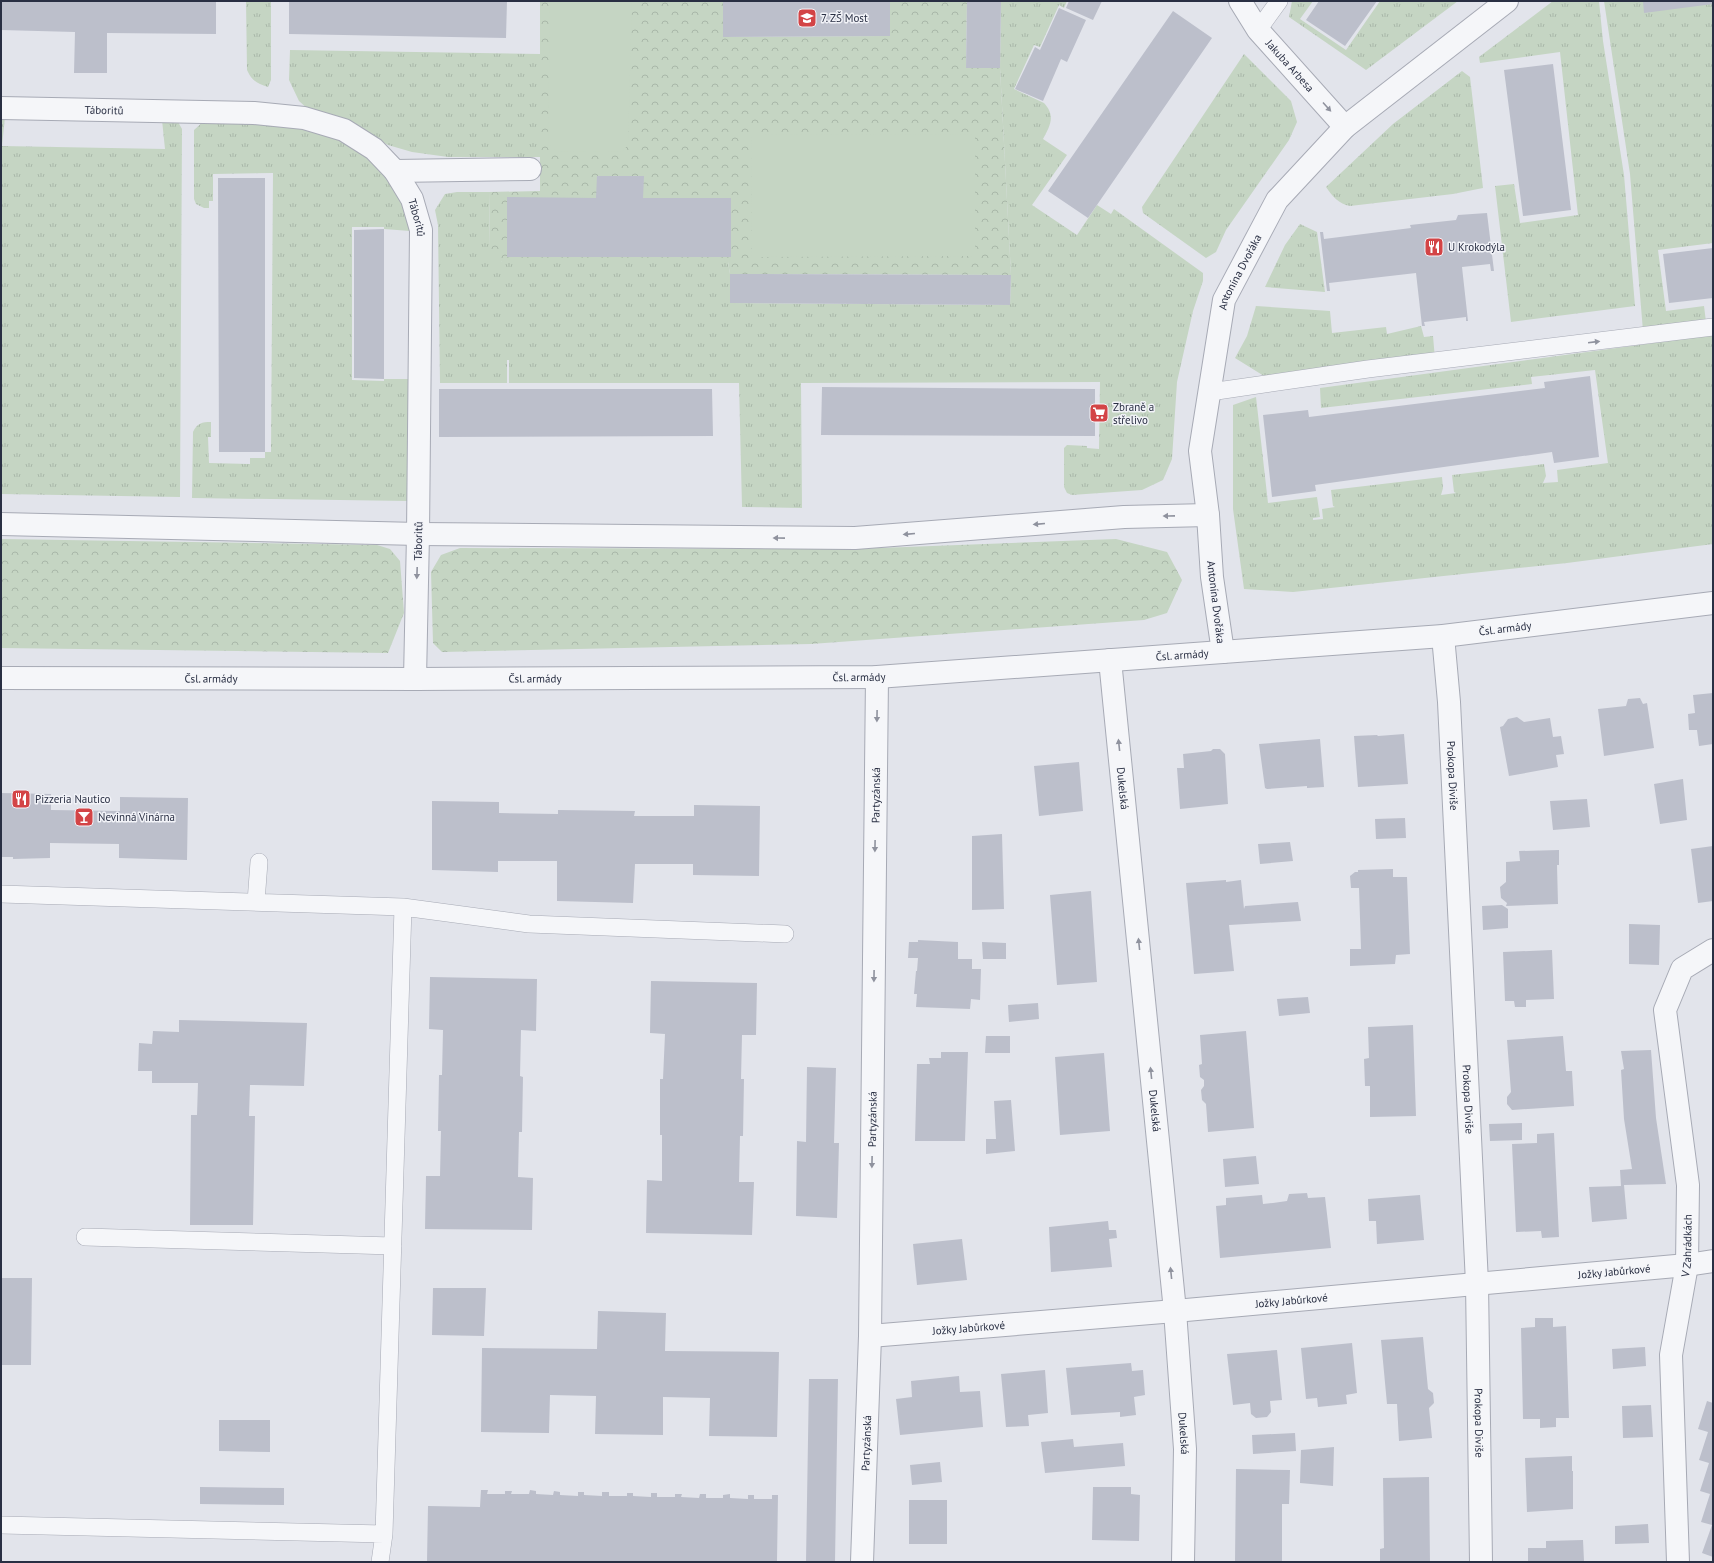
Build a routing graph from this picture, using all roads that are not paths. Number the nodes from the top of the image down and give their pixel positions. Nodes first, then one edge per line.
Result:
1 (1240, 1) edge
2 (1279, 1) edge
3 (1507, 1) edge
4 (1258, 30) junction
5 (1, 108) edge
6 (1345, 126) junction
7 (530, 169) dead end
8 (395, 171) junction
9 (1713, 328) edge
10 (1210, 392) junction
11 (1208, 515) junction
12 (1, 524) edge
13 (418, 534) junction
14 (1713, 603) edge
15 (1443, 636) junction
16 (1223, 652) junction
17 (1110, 660) junction
18 (877, 677) junction
19 (1, 678) edge
20 (415, 680) junction
21 (259, 862) dead end
22 (1, 894) edge
23 (256, 902) junction
24 (402, 907) junction
25 (785, 934) dead end
26 (1713, 950) edge
27 (85, 1236) dead end
28 (393, 1246) junction
29 (1713, 1261) edge
30 (1687, 1265) junction
31 (1477, 1283) junction
32 (1175, 1311) junction
33 (870, 1336) junction
34 (1, 1525) edge
35 (384, 1534) junction
36 (380, 1562) edge
37 (862, 1562) edge
38 (1183, 1562) edge
39 (1481, 1562) edge
40 (1678, 1562) edge

1 - 4 street, Jakuba Arbesa
2 - 4 lane
3 - 6 street, Antonína Dvořáka
4 -> 6 street, Jakuba Arbesa
5 - 8 street, Táboritů
6 - 10 street, Antonína Dvořáka
7 - 8 street
8 - 13 street, Táboritů
10 -> 9 lane
10 - 11 street, Antonína Dvořáka
11 -> 13 street
11 - 16 street, Antonína Dvořáka
12 - 13 street
13 -> 20 street, Táboritů
14 - 15 street, Čsl. armády
15 - 16 street, Čsl. armády
15 - 31 street, Prokopa Diviše
16 - 17 street, Čsl. armády
17 - 18 street, Čsl. armády
32 -> 17 street, Dukelská
18 - 20 street, Čsl. armády
18 -> 33 street, Partyzánská
19 - 20 street, Čsl. armády
21 - 23 lane
22 - 23 lane
23 - 24 lane
24 - 25 lane
24 - 28 lane
26 - 30 street, V Zahrádkách
27 - 28 lane
28 - 35 lane
29 - 30 street, Jožky Jabůrkové
30 - 31 street, Jožky Jabůrkové
30 - 40 street, V Zahrádkách
31 - 32 street, Jožky Jabůrkové
31 - 39 street, Prokopa Diviše
32 - 33 street, Jožky Jabůrkové
32 - 38 street, Dukelská
33 - 37 street, Partyzánská
34 - 35 lane
35 - 36 lane

